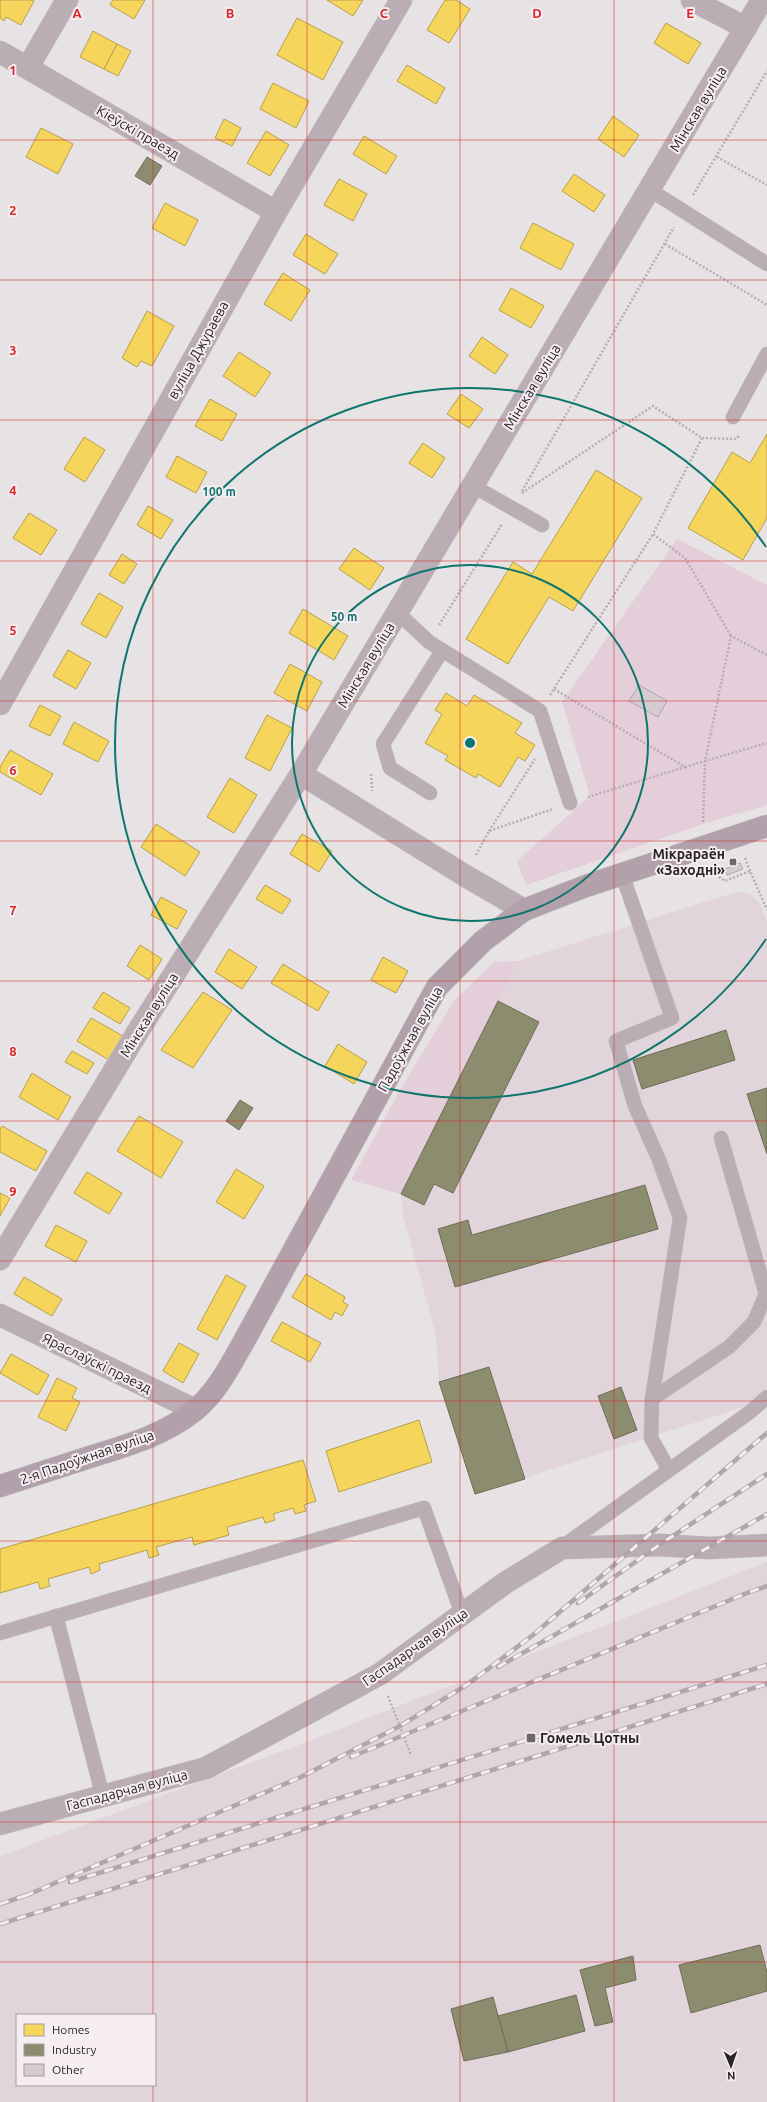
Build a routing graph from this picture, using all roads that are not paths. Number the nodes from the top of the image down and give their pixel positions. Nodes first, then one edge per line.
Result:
1 (67, 0) edge
2 (401, 0) edge
3 (692, 0) edge
4 (762, 0) edge
5 (746, 28) junction
6 (0, 52) edge
7 (28, 67) junction
8 (650, 190) junction
9 (276, 212) junction
10 (767, 264) edge
11 (767, 354) edge
12 (734, 417) dead end
13 (473, 486) junction
14 (542, 525) dead end
15 (398, 613) junction
16 (442, 651) junction
17 (0, 704) edge
18 (301, 774) junction
19 (430, 793) dead end
20 (570, 803) road end
21 (767, 826) edge
22 (622, 874) junction
23 (524, 910) junction
24 (721, 1138) dead end
25 (0, 1259) edge
26 (0, 1315) edge
27 (248, 1334) joint
28 (767, 1397) edge
29 (652, 1399) junction
30 (195, 1410) junction
31 (669, 1470) junction
32 (0, 1486) edge
33 (767, 1545) edge
34 (562, 1548) junction
35 (462, 1614) junction
36 (56, 1616) junction
37 (0, 1633) edge
38 (103, 1797) junction
39 (0, 1824) edge

1 - 7 street
2 - 9 street, вуліца Джураева
3 - 5 street
4 - 5 street, Мінская вуліца
5 - 8 street, Мінская вуліца
6 - 7 street, Кіеўскі праезд
7 - 9 street, Кіеўскі праезд
8 - 10 lane
8 - 13 street, Мінская вуліца
9 - 17 street, вуліца Джураева
11 - 12 lane
13 - 14 lane
13 - 15 street, Мінская вуліца
15 - 16 lane
15 - 18 street, Мінская вуліца
16 - 19 lane
16 - 20 lane
18 - 23 street
18 - 25 street, Мінская вуліца
21 - 22 main road, Падоўжная вуліца
22 - 23 main road, Падоўжная вуліца
22 - 29 lane
23 - 27 main road, Падоўжная вуліца
24 - 29 lane
26 - 30 street, Яраслаўскі праезд
27 - 30 main road, 2-я Падоўжная вуліца
28 - 31 lane
29 - 31 lane
30 - 32 main road, 2-я Падоўжная вуліца
31 - 34 lane
33 - 34 street, Гаспадарчая вуліца
34 - 35 street, Гаспадарчая вуліца
35 - 36 lane
35 - 38 street, Гаспадарчая вуліца
36 - 37 lane
36 - 38 lane
38 - 39 street, Гаспадарчая вуліца

